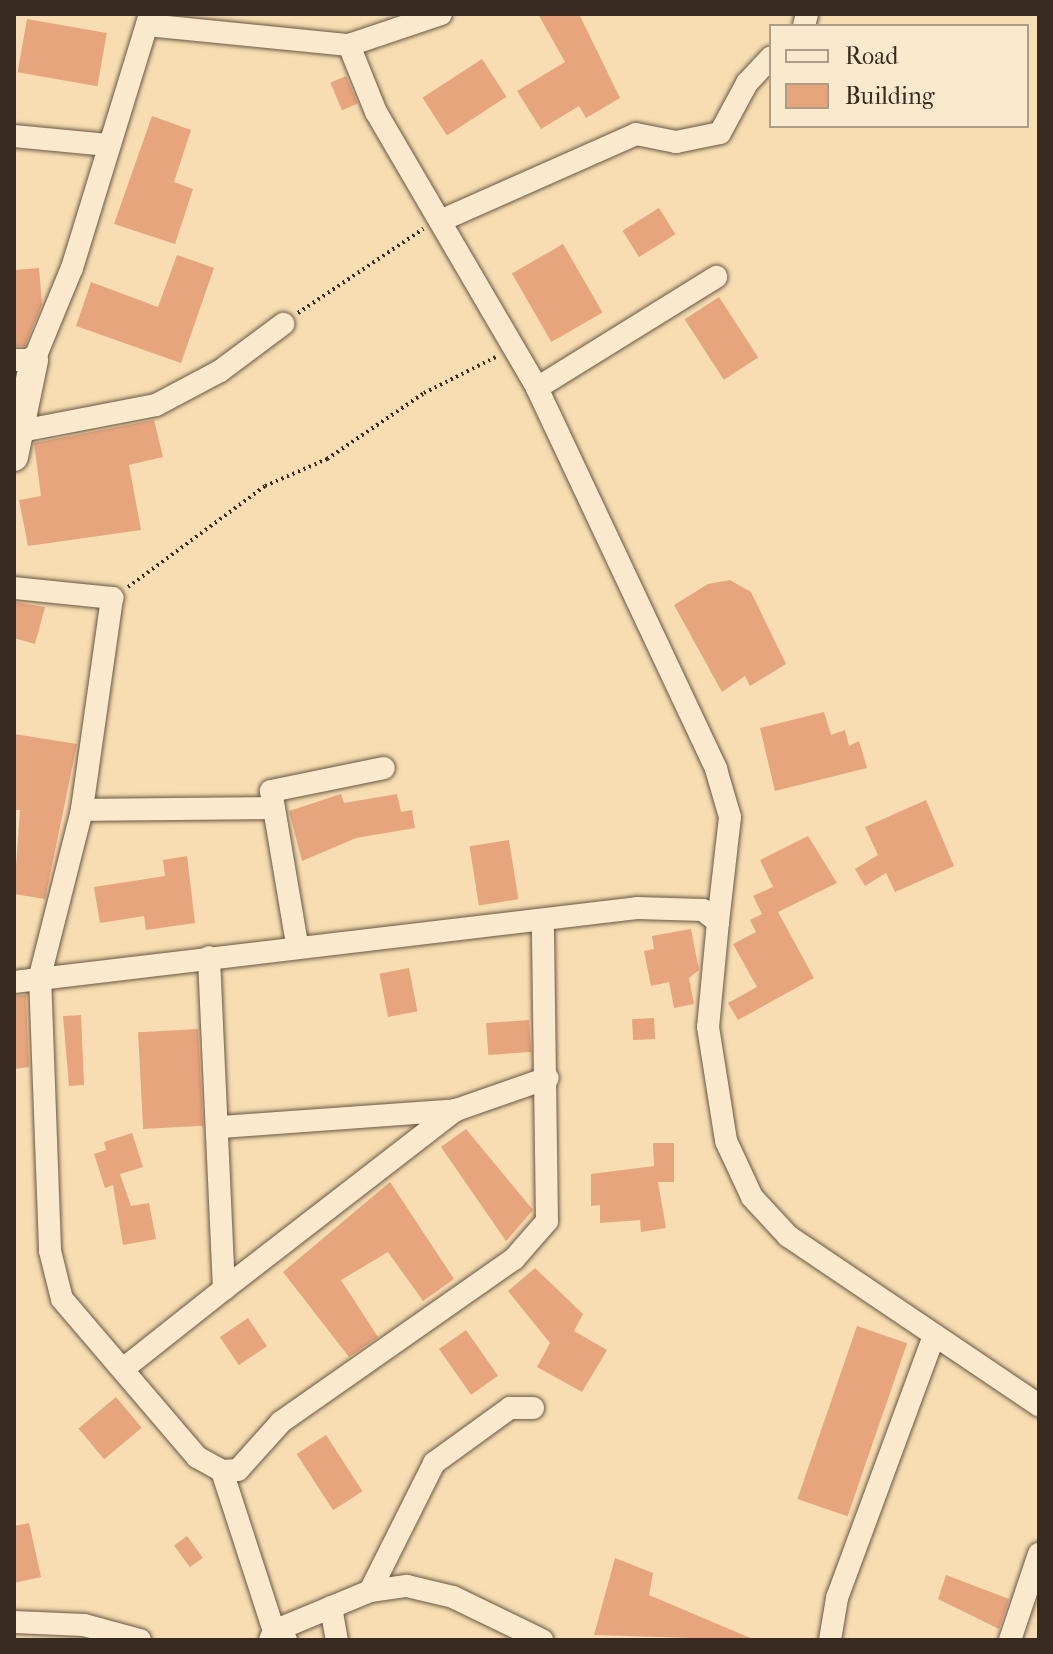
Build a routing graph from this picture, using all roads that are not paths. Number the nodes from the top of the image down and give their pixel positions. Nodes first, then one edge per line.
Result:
1 (441, 14) edge
2 (148, 19) edge
3 (349, 45) junction
4 (769, 59) edge
5 (14, 136) edge
6 (108, 145) junction
7 (440, 221) junction
8 (716, 277) dead end
9 (283, 324) road end
10 (24, 360) edge
11 (537, 388) junction
12 (17, 444) edge
13 (14, 588) edge
14 (384, 768) dead end
15 (268, 808) junction
16 (82, 810) junction
17 (543, 921) junction
18 (718, 922) junction
19 (297, 944) junction
20 (209, 957) junction
21 (40, 976) junction
22 (14, 982) edge
23 (548, 1078) junction
24 (456, 1110) junction
25 (221, 1127) junction
26 (224, 1289) junction
27 (933, 1339) junction
28 (123, 1369) junction
29 (1039, 1405) edge
30 (533, 1408) dead end
31 (222, 1471) junction
32 (1039, 1554) edge
33 (370, 1591) junction
34 (331, 1607) junction
35 (14, 1622) edge
36 (277, 1637) edge
37 (140, 1640) edge
38 (337, 1640) edge
39 (542, 1640) edge
40 (830, 1640) edge
41 (1010, 1640) edge

1 - 3 street
2 - 3 street
2 - 6 street
3 - 7 street
4 - 7 street
5 - 6 street
6 - 10 street
7 - 11 street
8 - 11 street
9 - 12 street
10 - 12 street
11 - 18 street
13 - 16 street
14 - 15 street
15 - 16 street
15 - 19 street
16 - 21 street
17 - 18 street
17 - 19 street
17 - 23 street
18 - 27 street
19 - 20 street
20 - 21 street
20 - 25 street
21 - 22 street
21 - 28 street
23 - 24 street
23 - 31 street
24 - 25 street
24 - 26 street
25 - 26 street
26 - 28 street
27 - 29 street
27 - 40 street
28 - 31 street
30 - 33 street
31 - 36 street
32 - 41 street
33 - 34 street
33 - 39 street
34 - 36 street
34 - 38 street
35 - 37 street

